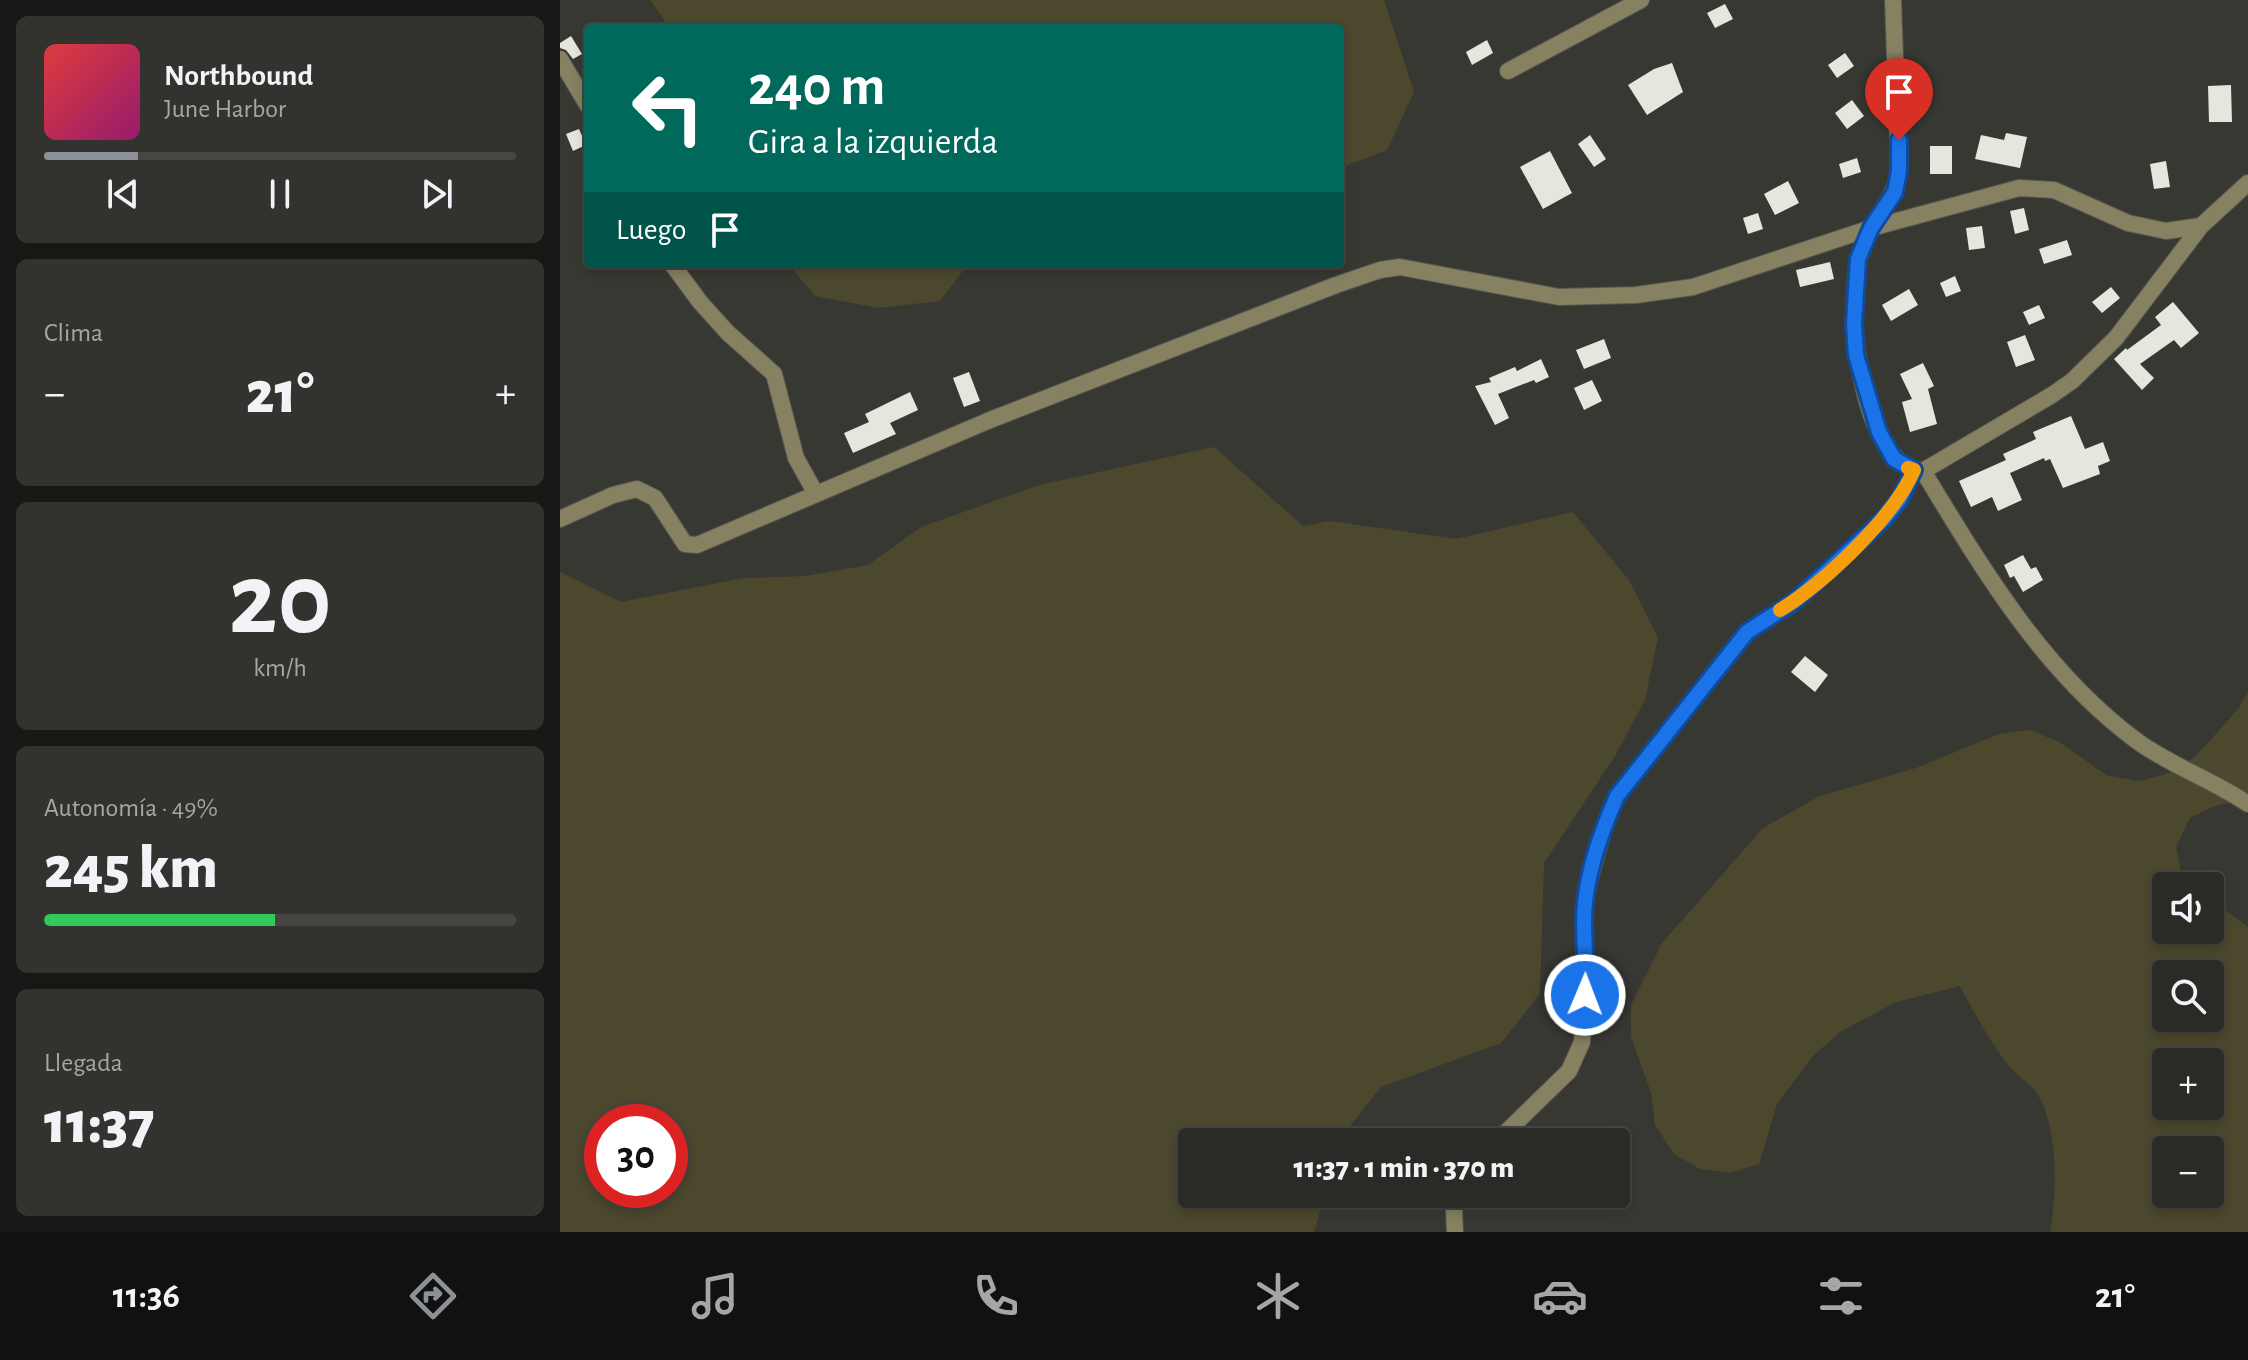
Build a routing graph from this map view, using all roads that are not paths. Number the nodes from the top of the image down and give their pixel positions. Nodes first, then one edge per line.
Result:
1 (1641, 0) edge
2 (1893, 0) edge
3 (560, 59) edge
4 (1508, 71) dead end
5 (584, 99) edge
6 (2248, 183) edge
7 (2201, 226) junction
8 (1871, 228) junction
9 (675, 268) edge
10 (1918, 471) junction
11 (816, 494) junction
12 (560, 519) edge
13 (2248, 804) edge
14 (1510, 1128) edge
15 (1455, 1208) edge
16 (1455, 1232) edge

1 - 4 street
2 - 8 street
3 - 5 street
6 - 7 street
7 - 8 street
7 - 10 street
8 - 10 street
8 - 11 street
9 - 11 street
10 - 13 street
10 - 14 street
11 - 12 street
15 - 16 street

